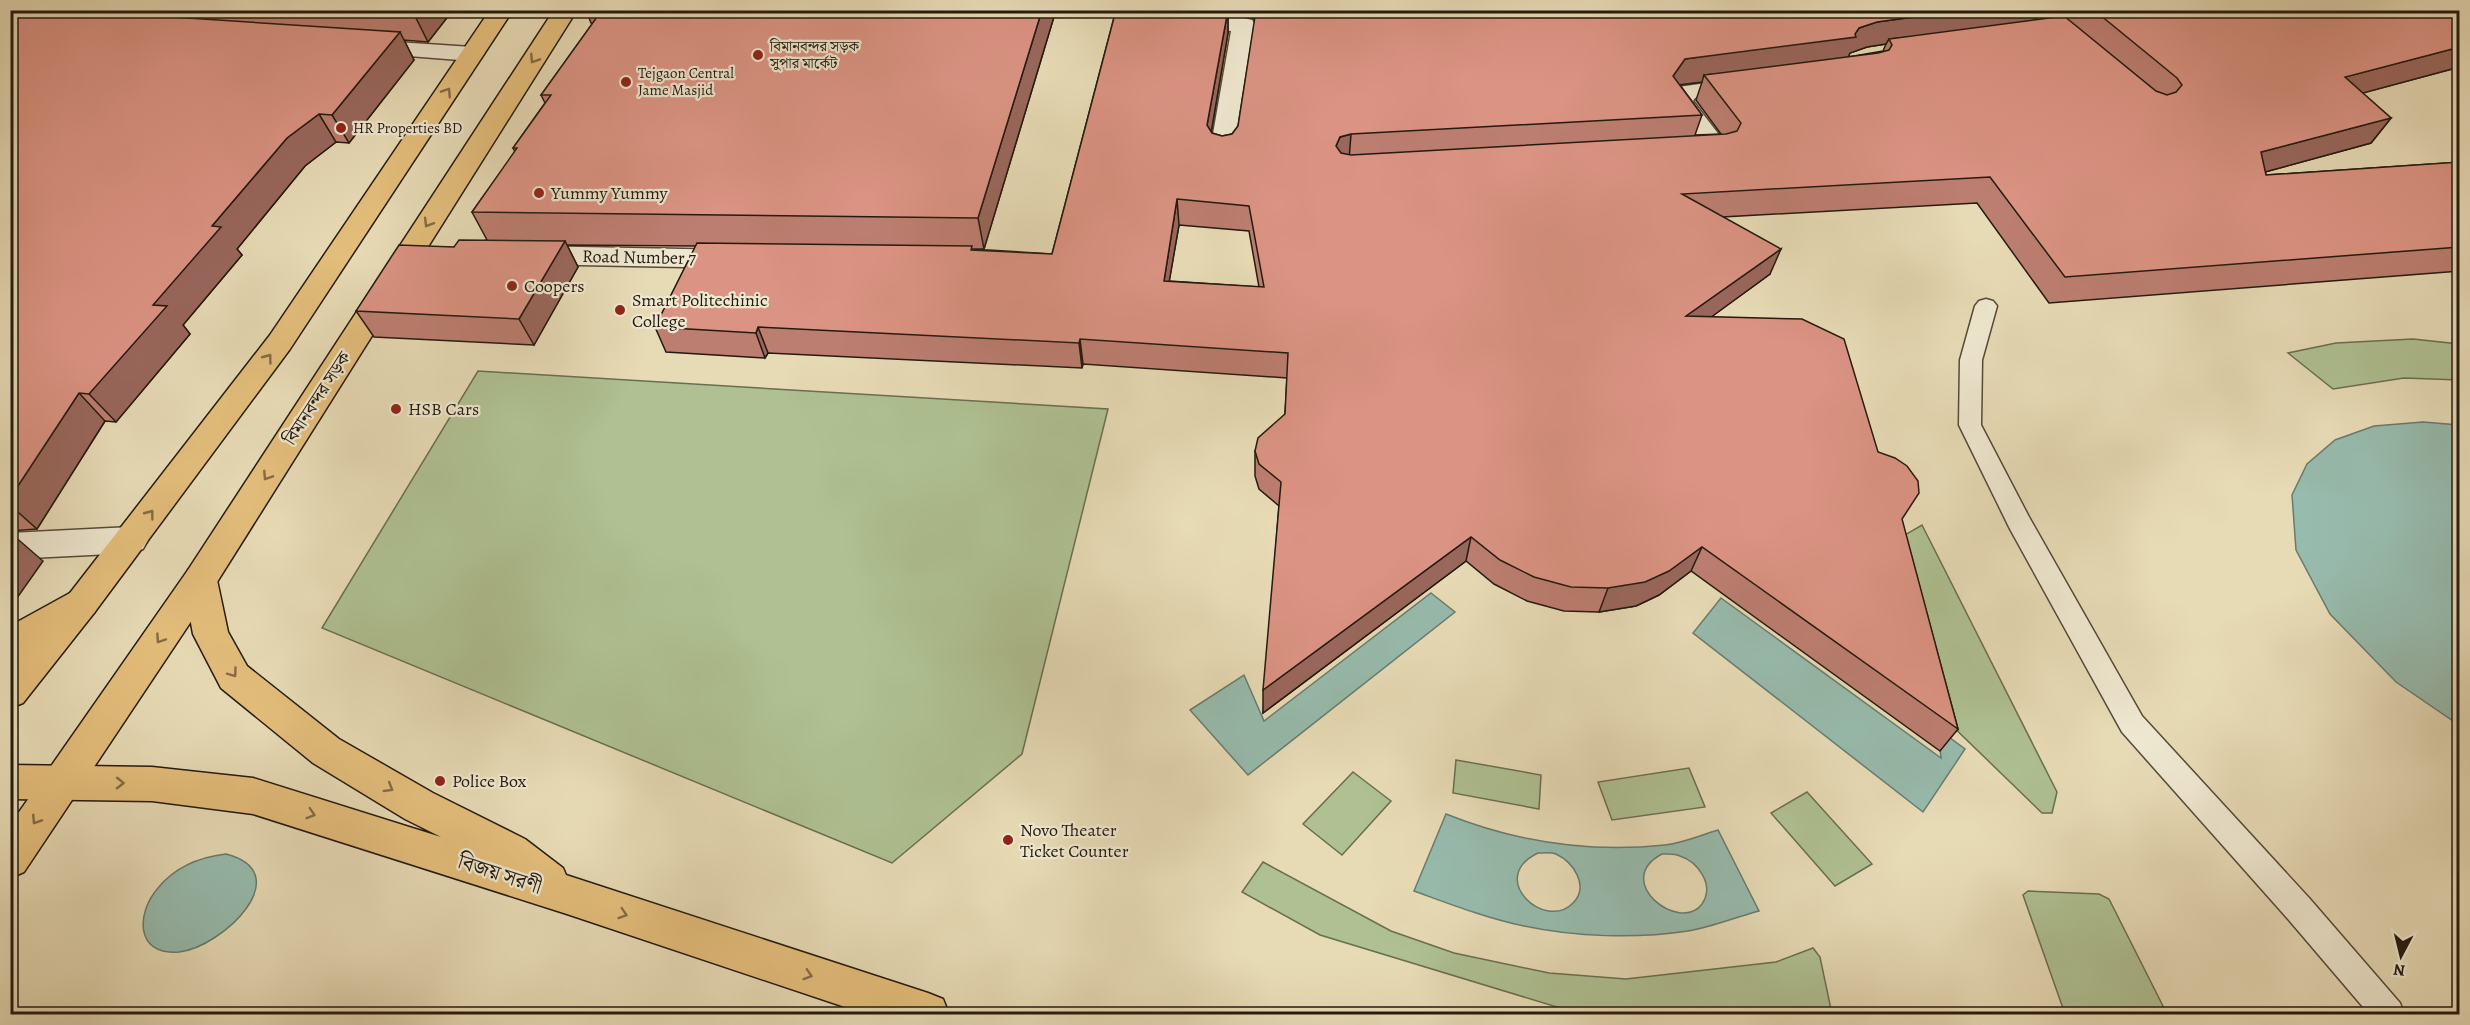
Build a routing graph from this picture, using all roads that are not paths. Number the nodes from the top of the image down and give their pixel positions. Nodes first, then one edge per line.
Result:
1 (502, 10) edge
2 (566, 10) edge
3 (1179, 10) edge
4 (2032, 10) edge
5 (2056, 31) junction
6 (2021, 36) edge
7 (344, 46) edge
8 (472, 54) junction
9 (2091, 60) edge
10 (1766, 82) edge
11 (1222, 151) edge
12 (1669, 152) edge
13 (410, 254) junction
14 (442, 254) edge
15 (508, 255) edge
16 (763, 259) edge
17 (1986, 306) dead end
18 (131, 540) junction
19 (10, 546) edge
20 (200, 580) junction
21 (82, 603) junction
22 (10, 644) edge
23 (10, 692) edge
24 (10, 782) edge
25 (62, 782) junction
26 (10, 859) edge
27 (567, 895) junction
28 (928, 1014) edge
29 (2389, 1014) edge

1 - 8 main road
2 -> 13 main road, বিমানবন্দর সড়ক
3 - 11 street
4 - 5 street
5 - 6 street
5 - 9 street
7 - 8 street
18 -> 8 main road
10 - 12 street
13 - 14 street
13 -> 20 main road, বিমানবন্দর সড়ক
15 - 16 street, Road Number 7
17 - 29 lane
18 - 19 street
18 - 21 main road
20 -> 25 main road, বিমানবন্দর সড়ক
20 -> 27 main road
21 - 22 main road
21 - 23 main road
24 - 25 main road, বিজয় সরণী
25 -> 26 main road, বিমানবন্দর সড়ক
25 -> 27 main road, বিজয় সরণী
27 -> 28 main road, বিজয় সরণী

